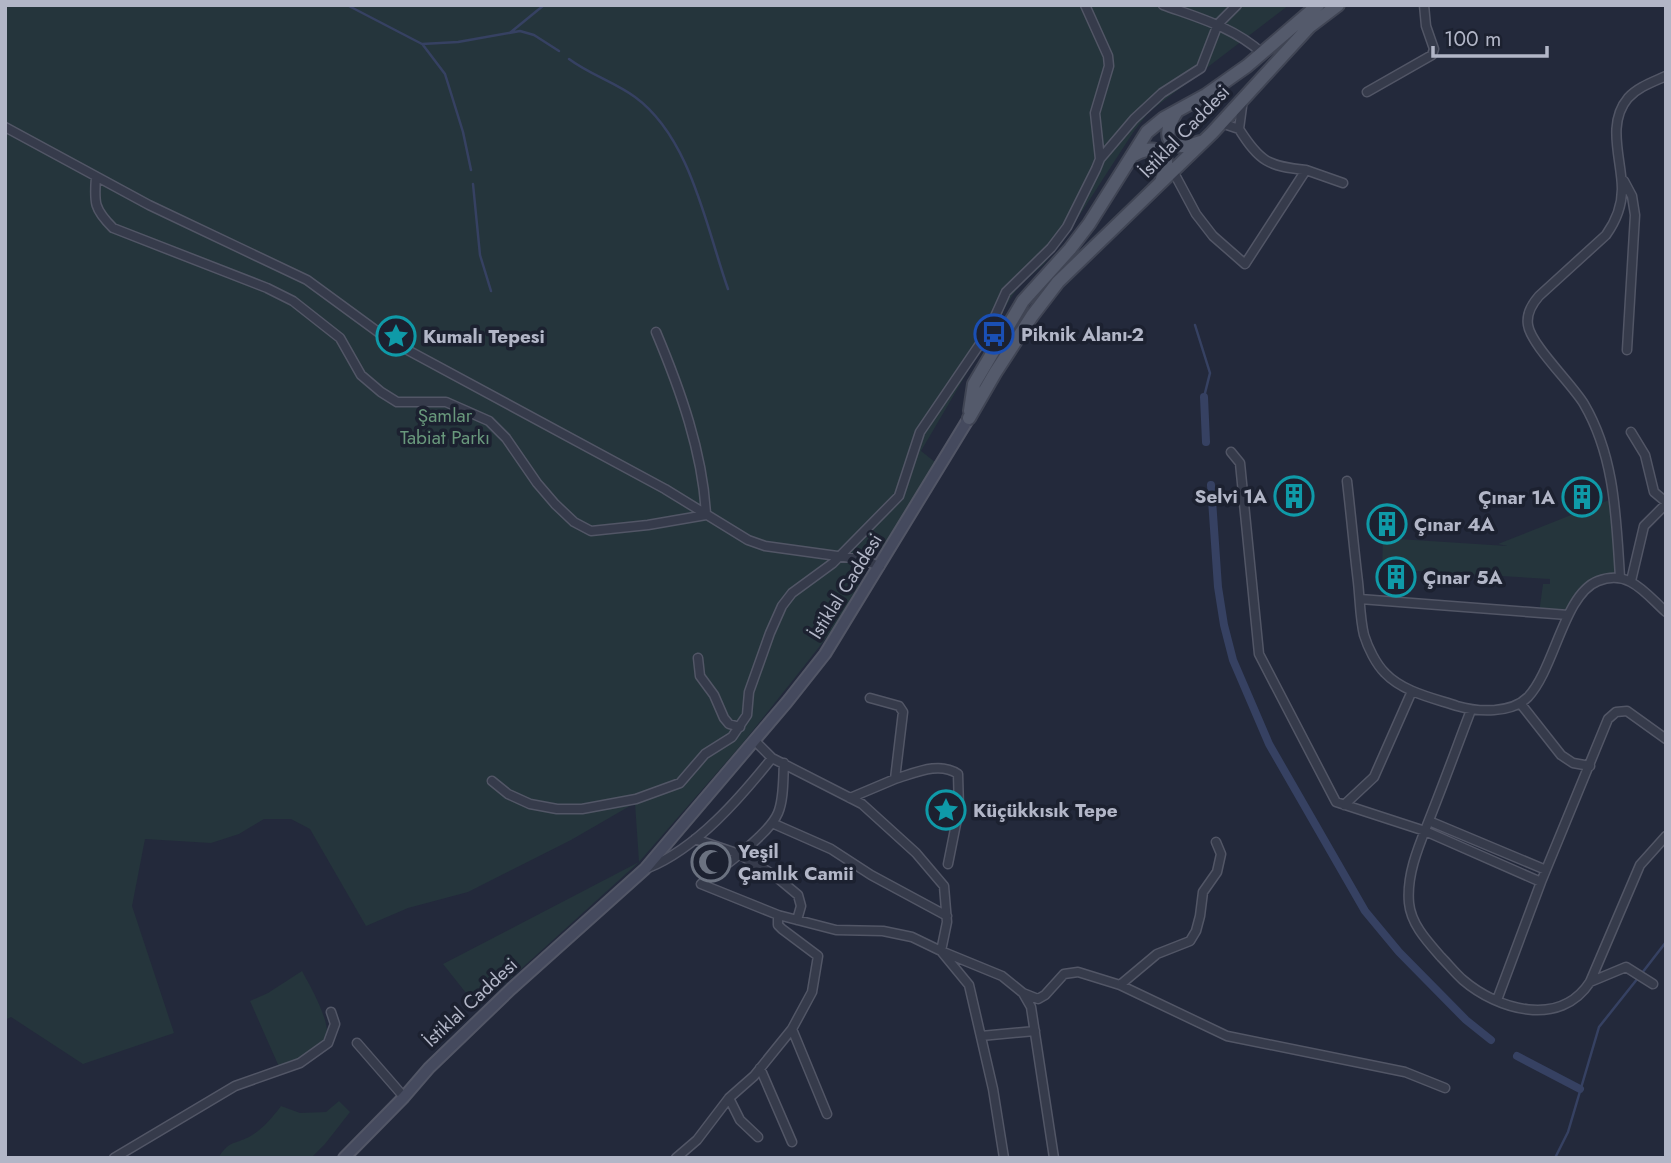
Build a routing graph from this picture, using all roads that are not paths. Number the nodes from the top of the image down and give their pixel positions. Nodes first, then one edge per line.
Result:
1 (1085, 5) edge
2 (1163, 5) edge
3 (1237, 5) edge
4 (1318, 5) edge
5 (1339, 5) edge
6 (1424, 5) edge
7 (1218, 24) junction
8 (1262, 53) junction
9 (1665, 78) edge
10 (1367, 92) dead end
11 (1243, 97) junction
12 (1178, 111) junction
13 (1221, 123) junction
14 (5, 127) edge
15 (1240, 129) junction
16 (1204, 141) junction
17 (1130, 158) junction
18 (1100, 159) junction
19 (1306, 170) junction
20 (1173, 171) junction
21 (1621, 176) junction
22 (96, 177) junction
23 (1343, 183) dead end
24 (1159, 186) junction
25 (656, 332) dead end
26 (1627, 350) dead end
27 (969, 418) junction
28 (1631, 432) dead end
29 (1231, 452) dead end
30 (1347, 481) dead end
31 (1666, 503) edge
32 (706, 514) junction
33 (839, 556) junction
34 (880, 566) junction
35 (1620, 577) junction
36 (1632, 581) junction
37 (1360, 599) junction
38 (1666, 612) edge
39 (1568, 615) junction
40 (698, 658) dead end
41 (1412, 691) junction
42 (870, 698) dead end
43 (1520, 703) junction
44 (1471, 710) junction
45 (740, 727) junction
46 (1666, 739) edge
47 (754, 740) junction
48 (772, 758) junction
49 (784, 763) junction
50 (1590, 766) junction
51 (895, 779) junction
52 (492, 781) dead end
53 (850, 798) junction
54 (1345, 805) junction
55 (1429, 821) junction
56 (772, 823) junction
57 (1425, 831) junction
58 (1666, 836) edge
59 (695, 839) junction
60 (1216, 842) dead end
61 (740, 854) junction
62 (948, 864) dead end
63 (645, 869) junction
64 (1546, 870) junction
65 (1541, 881) junction
66 (778, 915) junction
67 (947, 916) junction
68 (797, 920) junction
69 (941, 951) junction
70 (1590, 982) junction
71 (1653, 984) dead end
72 (1120, 985) junction
73 (1023, 993) junction
74 (1497, 1000) junction
75 (331, 1012) dead end
76 (792, 1029) junction
77 (1035, 1031) junction
78 (981, 1036) junction
79 (357, 1043) dead end
80 (760, 1068) junction
81 (1445, 1088) dead end
82 (404, 1097) junction
83 (729, 1098) junction
84 (827, 1114) dead end
85 (758, 1137) dead end
86 (792, 1142) dead end
87 (114, 1158) edge
88 (344, 1158) edge
89 (676, 1158) edge
90 (1004, 1158) edge
91 (1054, 1158) edge

1 - 18 street
2 - 7 street
3 - 7 street
4 - 8 main road, İstiklal Caddesi
5 - 11 main road, İstiklal Caddesi
6 - 10 street
7 - 8 street
7 - 18 street
8 - 12 main road, İstiklal Caddesi
9 - 21 street
11 - 13 main road, İstiklal Caddesi
11 - 15 street
12 - 16 main road
12 - 17 main road, İstiklal Caddesi
13 - 15 street
13 - 16 main road, İstiklal Caddesi
14 - 22 street
15 - 19 street
16 - 20 main road, İstiklal Caddesi
17 - 24 main road
17 - 27 main road, İstiklal Caddesi
18 - 33 street
19 - 20 street
19 - 23 street
20 - 24 main road, İstiklal Caddesi
21 - 26 street
21 - 35 street
22 - 32 street
22 - 32 street
24 - 27 main road, İstiklal Caddesi
25 - 32 street
27 - 34 main road, İstiklal Caddesi
28 - 31 street
29 - 54 street
30 - 37 street
31 - 36 street
32 - 33 street
33 - 34 street
33 - 45 street
34 - 47 main road, İstiklal Caddesi
35 - 36 street
35 - 39 street
36 - 38 street
37 - 39 street
37 - 41 street
39 - 43 street
40 - 45 street
41 - 44 street
41 - 54 street
42 - 51 street
43 - 44 street
43 - 50 street
44 - 55 street
45 - 52 street
46 - 50 street
47 - 48 street
47 - 63 main road, İstiklal Caddesi
48 - 49 street
48 - 59 street
49 - 53 street
49 - 56 street
50 - 64 street
51 - 53 street
51 - 62 street
53 - 67 street
54 - 57 street
55 - 57 street
55 - 64 street
56 - 61 street
56 - 67 street
57 - 65 street
57 - 74 street
58 - 70 street
59 - 61 street
59 - 63 street
60 - 72 street
61 - 66 street
61 - 68 street
63 - 82 main road, İstiklal Caddesi
64 - 65 street
65 - 74 street
66 - 68 street
66 - 76 street
67 - 69 street
68 - 69 street
69 - 73 street
69 - 78 street
70 - 71 street
70 - 74 street
72 - 73 street
72 - 81 street
73 - 77 street
75 - 87 street
76 - 80 street
76 - 84 street
77 - 78 street
77 - 91 street
78 - 90 street
79 - 82 street
80 - 83 street
80 - 86 street
82 - 88 main road, İstiklal Caddesi
83 - 85 street
83 - 89 street

